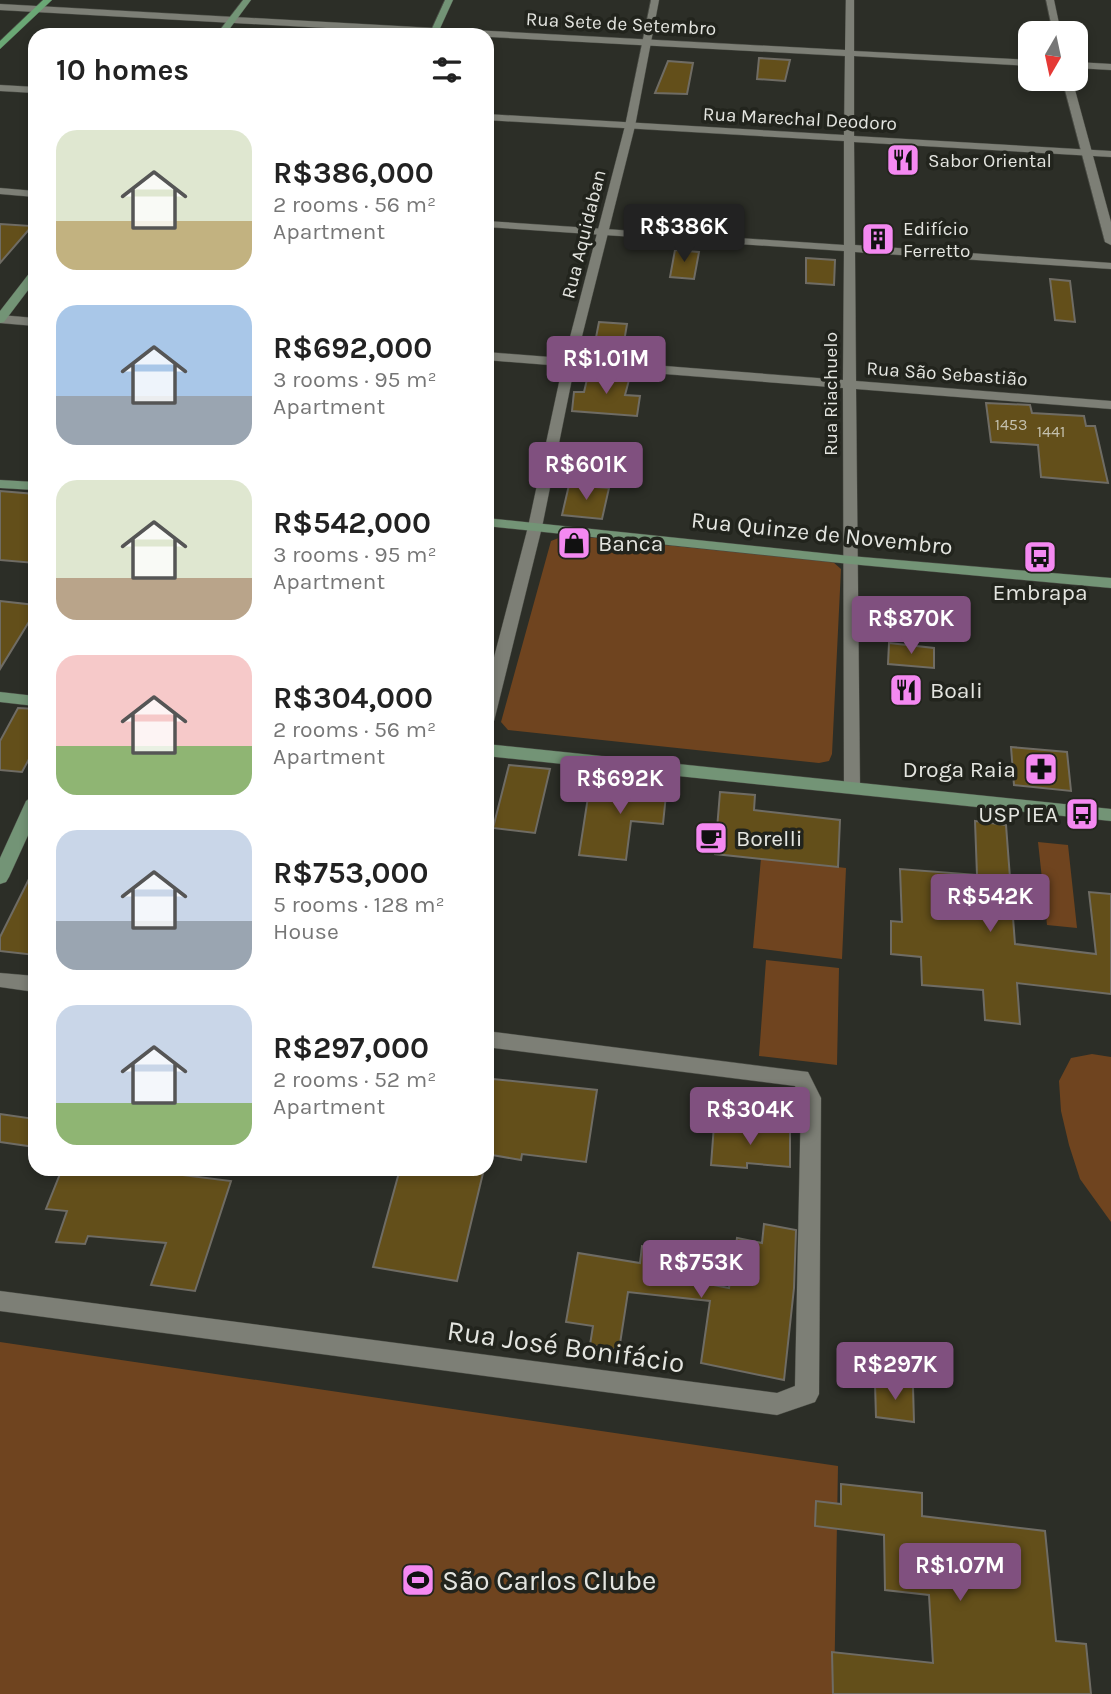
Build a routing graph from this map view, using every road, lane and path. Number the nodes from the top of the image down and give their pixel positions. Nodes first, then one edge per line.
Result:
1 (48, 0) edge
2 (247, 0) edge
3 (449, 0) edge
4 (655, 0) edge
5 (850, 0) edge
6 (1050, 0) edge
7 (0, 7) edge
8 (38, 9) junction
9 (232, 20) junction
10 (1054, 21) edge
11 (226, 28) edge
12 (356, 28) edge
13 (436, 28) edge
14 (494, 36) edge
15 (645, 42) junction
16 (0, 47) edge
17 (850, 53) junction
18 (1018, 62) edge
19 (1088, 66) edge
20 (1111, 67) edge
21 (0, 88) edge
22 (28, 90) edge
23 (1070, 91) edge
24 (494, 118) edge
25 (630, 126) junction
26 (849, 138) junction
27 (1087, 152) junction
28 (1111, 154) edge
29 (0, 191) edge
30 (28, 193) edge
31 (494, 225) edge
32 (604, 232) junction
33 (1111, 242) edge
34 (852, 248) junction
35 (1111, 266) edge
36 (28, 282) edge
37 (0, 319) edge
38 (28, 321) edge
39 (494, 357) edge
40 (569, 364) junction
41 (847, 384) junction
42 (1111, 405) edge
43 (0, 484) edge
44 (28, 486) edge
45 (494, 523) edge
46 (535, 527) junction
47 (850, 561) junction
48 (1111, 583) edge
49 (494, 689) edge
50 (0, 697) edge
51 (28, 700) edge
52 (494, 751) edge
53 (852, 788) junction
54 (28, 815) edge
55 (1111, 815) edge
56 (0, 877) edge
57 (0, 980) edge
58 (28, 983) edge
59 (494, 1040) edge
60 (0, 1301) edge

1 - 8 main road
2 - 9 main road
3 - 13 main road
4 - 15 street, Rua Aquidaban
5 - 17 street, Rua Riachuelo
6 - 10 street
7 - 8 street, Rua Sete de Setembro
8 - 9 street, Rua Sete de Setembro
8 - 16 main road
9 - 11 main road
9 - 12 street, Rua Sete de Setembro
14 - 15 street, Rua Sete de Setembro
15 - 17 street, Rua Sete de Setembro
15 - 25 street, Rua Aquidaban
17 - 18 street, Rua Sete de Setembro
17 - 26 street, Rua Riachuelo
19 - 20 street
21 - 22 street
23 - 27 street
24 - 25 street, Rua Marechal Deodoro
25 - 26 street, Rua Marechal Deodoro
25 - 32 street, Rua Aquidaban
26 - 27 street, Rua Marechal Deodoro
26 - 34 street, Rua Riachuelo
27 - 28 street, Rua Marechal Deodoro
27 - 33 street
29 - 30 street
31 - 32 street
32 - 34 street
32 - 40 street, Rua Aquidaban
34 - 35 street
34 - 41 street, Rua Riachuelo
36 - 37 main road
37 - 38 street
39 - 40 street, Rua São Sebastião
40 - 41 street, Rua São Sebastião
40 - 46 street, Rua Aquidaban
41 - 42 street, Rua São Sebastião
41 - 47 street, Rua Riachuelo
43 - 44 main road
45 - 46 main road, Rua Quinze de Novembro
46 - 47 main road, Rua Quinze de Novembro
46 - 49 street, Rua Aquidaban
47 - 48 main road, Rua Quinze de Novembro
47 - 53 street, Rua Riachuelo
50 - 51 main road
52 - 53 main road
53 - 55 main road
54 - 56 main road
57 - 58 street
59 - 60 street, Rua José Bonifácio

